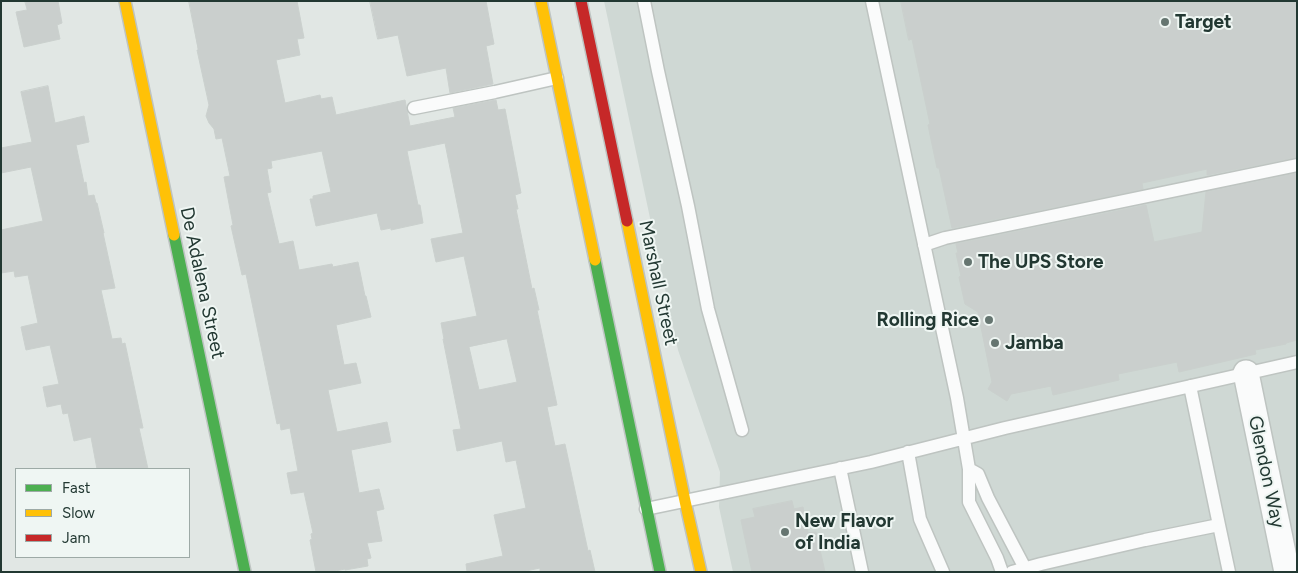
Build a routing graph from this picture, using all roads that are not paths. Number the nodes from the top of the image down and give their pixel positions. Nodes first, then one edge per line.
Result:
1 (125, 1) edge
2 (541, 1) edge
3 (581, 1) edge
4 (644, 1) edge
5 (872, 1) edge
6 (557, 78) junction
7 (414, 108) dead end
8 (1297, 165) edge
9 (924, 245) junction
10 (1297, 362) edge
11 (1246, 372) junction
12 (1190, 386) junction
13 (742, 430) dead end
14 (964, 439) junction
15 (908, 452) junction
16 (840, 468) junction
17 (970, 469) junction
18 (685, 501) junction
19 (646, 509) junction
20 (1219, 525) junction
21 (1026, 570) edge
22 (245, 572) edge
23 (660, 572) edge
24 (700, 572) edge
25 (862, 572) edge
26 (944, 572) edge
27 (1002, 572) edge
28 (1012, 572) edge
29 (1229, 572) edge
30 (1287, 572) edge

1 - 22 street, De Adalena Street
2 - 6 street
3 - 18 street, Marshall Street
4 - 13 lane
5 - 9 lane
6 - 7 lane
6 - 19 street
8 - 9 lane
9 - 14 lane
10 - 11 lane
11 - 12 lane
11 - 30 street, Glendon Way
12 - 14 lane
12 - 20 lane
14 - 15 lane
14 - 17 lane
15 - 16 lane
15 - 26 lane
16 - 18 lane
16 - 25 lane
17 - 21 lane
17 - 27 lane
18 - 19 lane
18 - 24 street, Marshall Street
19 - 23 street
20 - 21 lane
20 - 29 lane
21 - 28 lane

